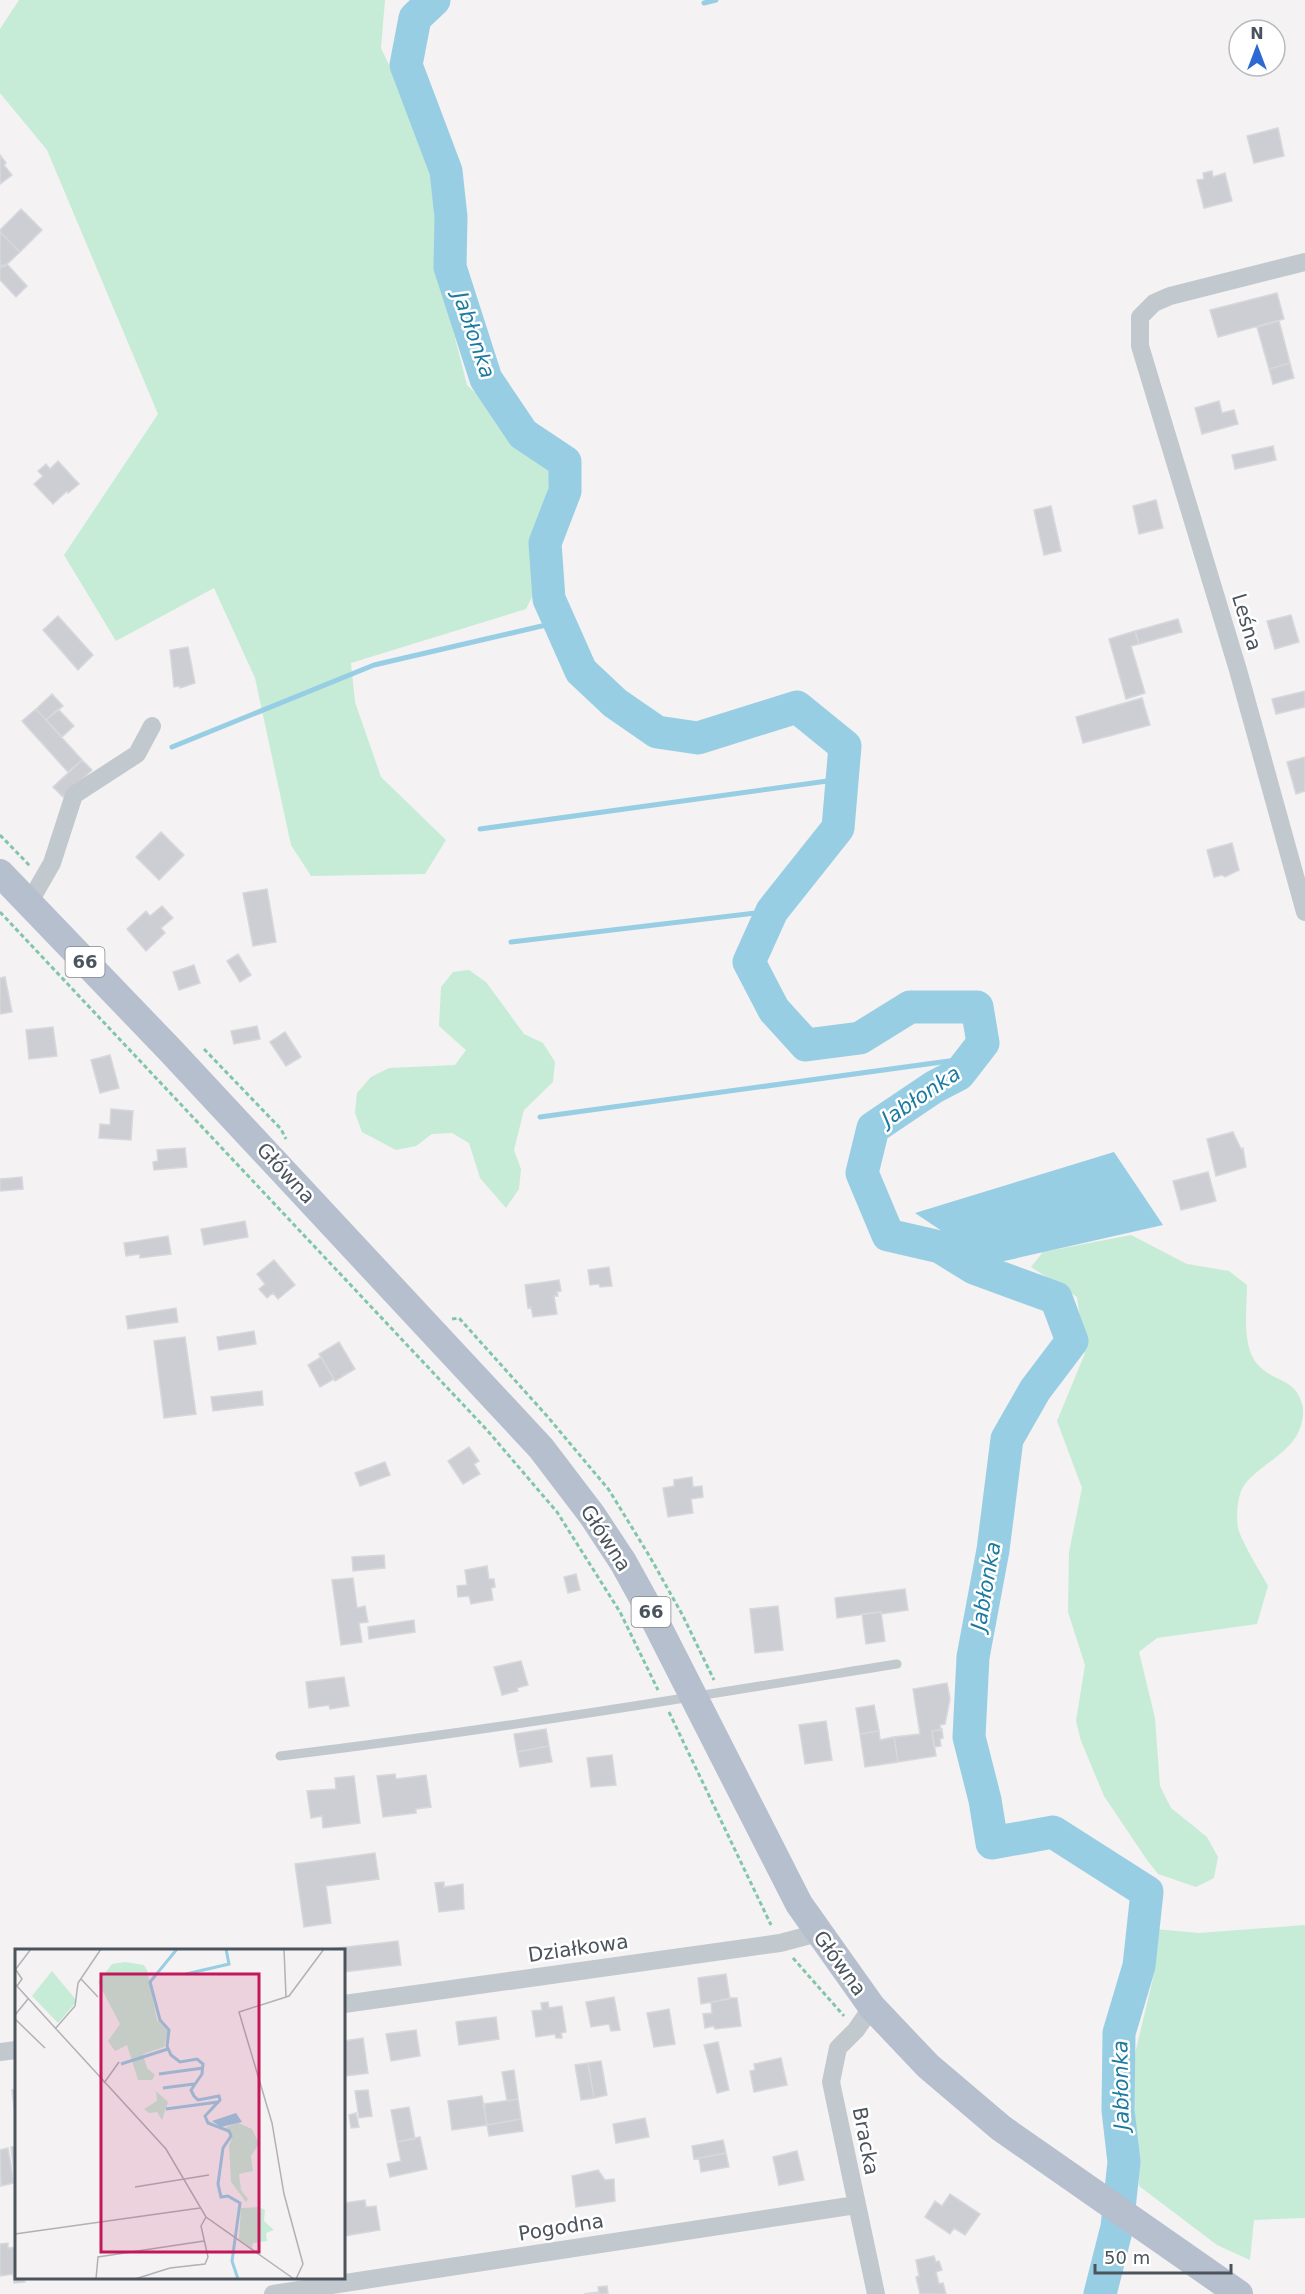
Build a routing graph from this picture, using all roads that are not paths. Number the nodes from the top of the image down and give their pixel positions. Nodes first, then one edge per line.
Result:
1 (1305, 262) edge
2 (152, 726) dead end
3 (0, 873) edge
4 (29, 903) junction
5 (1305, 912) edge
6 (897, 1664) dead end
7 (694, 1697) junction
8 (280, 1756) dead end
9 (818, 1934) junction
10 (345, 2004) edge
11 (872, 2007) junction
12 (15, 2050) edge
13 (0, 2052) edge
14 (856, 2205) junction
15 (273, 2294) edge
16 (876, 2294) edge
17 (1239, 2294) edge

1 - 5 street, Leśna
2 - 4 street
3 - 4 main road, Główna / 66
4 - 7 main road, Główna / 66
6 - 7 lane
7 - 8 lane
7 - 9 main road, Główna / 66
9 - 10 street, Działkowa
9 - 11 main road, Główna / 66
11 - 14 street, Bracka
11 - 17 main road, Główna / 66
12 - 13 street
14 - 15 street, Pogodna
14 - 16 street, Bracka

